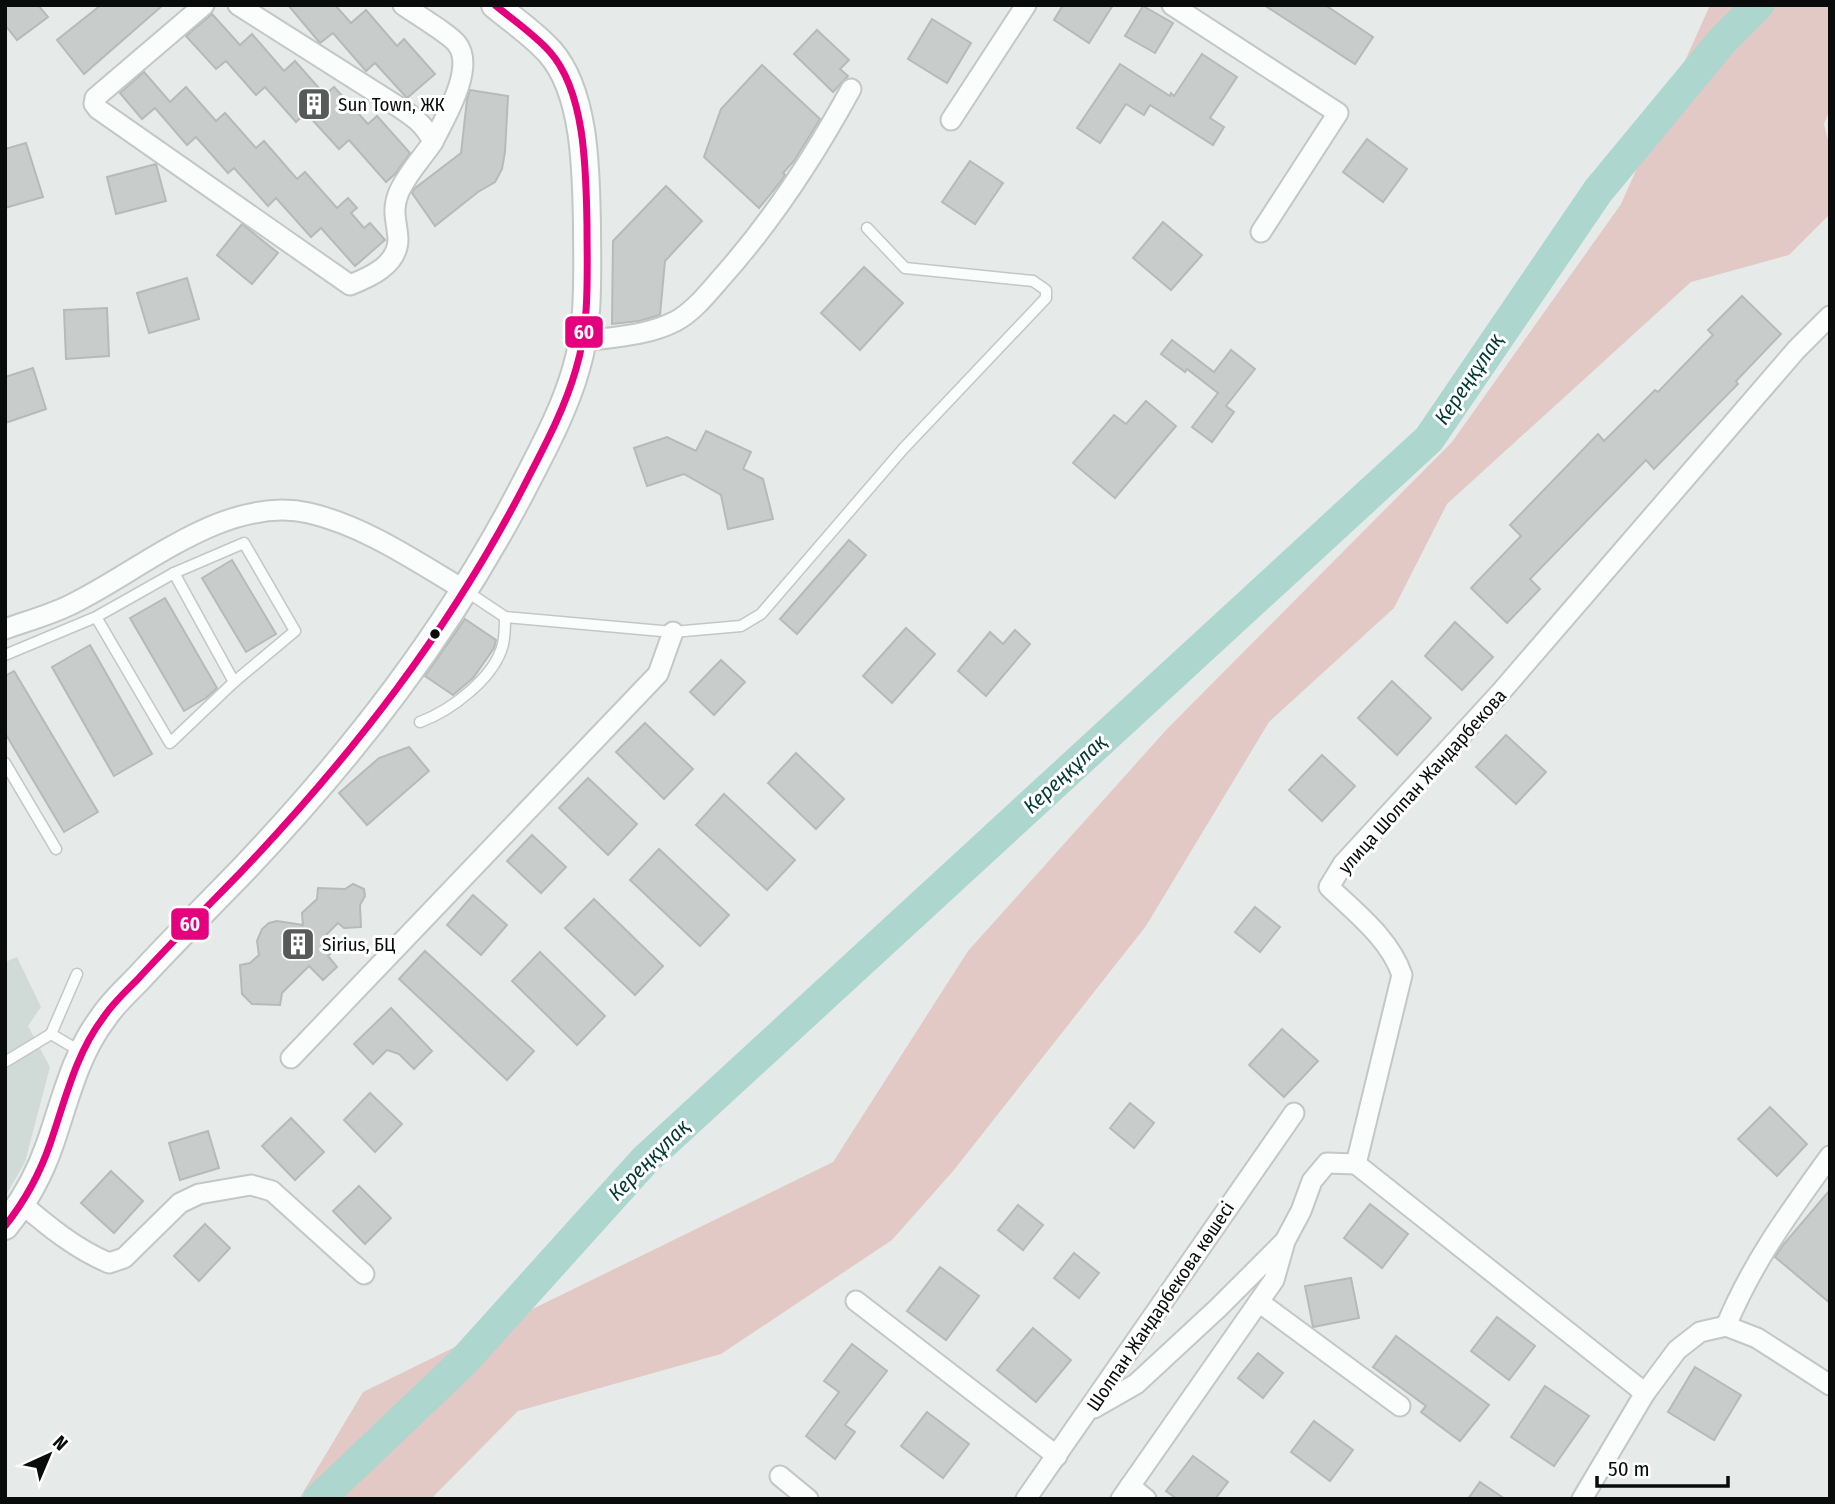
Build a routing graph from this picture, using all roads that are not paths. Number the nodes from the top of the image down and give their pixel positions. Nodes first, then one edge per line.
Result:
1 (204, 5) edge
2 (238, 5) edge
3 (403, 5) edge
4 (1026, 5) edge
5 (1172, 5) edge
6 (498, 6) edge
7 (851, 89) dead end
8 (951, 120) dead end
9 (433, 142) junction
10 (867, 228) dead end
11 (1261, 232) dead end
12 (1830, 316) edge
13 (583, 341) junction
14 (174, 573) junction
15 (466, 591) junction
16 (96, 617) junction
17 (505, 617) junction
18 (5, 629) edge
19 (673, 632) junction
20 (5, 655) edge
21 (234, 682) junction
22 (420, 722) dead end
23 (5, 763) edge
24 (56, 849) dead end
25 (77, 974) dead end
26 (51, 1034) junction
27 (83, 1053) junction
28 (291, 1058) dead end
29 (5, 1062) edge
30 (1294, 1113) dead end
31 (1830, 1156) edge
32 (1356, 1164) junction
33 (22, 1205) junction
34 (5, 1226) edge
35 (1285, 1241) junction
36 (364, 1274) dead end
37 (856, 1301) dead end
38 (1259, 1302) junction
39 (1726, 1326) junction
40 (1825, 1376) edge
41 (1645, 1393) junction
42 (1400, 1406) dead end
43 (1090, 1410) junction
44 (1056, 1456) junction
45 (780, 1476) dead end
46 (1125, 1492) edge
47 (808, 1499) edge
48 (1026, 1499) edge
49 (1146, 1499) edge
50 (1582, 1499) edge

1 - 9 street
2 - 9 street
3 - 9 street
4 - 8 street
5 - 11 street
6 - 13 street
7 - 13 street
10 - 19 lane
12 - 32 street, улица Шолпан Жандарбекова
13 - 15 street
14 - 16 lane
14 - 21 lane
14 - 21 lane
15 - 17 lane
15 - 18 street
15 - 27 street
16 - 20 lane
16 - 21 lane
17 - 19 lane
17 - 22 lane
19 - 28 street
23 - 24 lane
25 - 26 lane
26 - 27 lane
26 - 29 lane
27 - 33 street
30 - 43 street, Шолпан Жандарбекова көшесі
31 - 39 street
32 - 35 street
32 - 41 street
33 - 34 street
33 - 36 street
35 - 38 street
35 - 43 street
37 - 44 street
38 - 42 street
38 - 46 street
39 - 40 street
39 - 41 street
41 - 50 street
43 - 44 street, Шолпан Жандарбекова көшесі
44 - 48 street, Шолпан Жандарбекова көшесі
45 - 47 street
46 - 49 street

